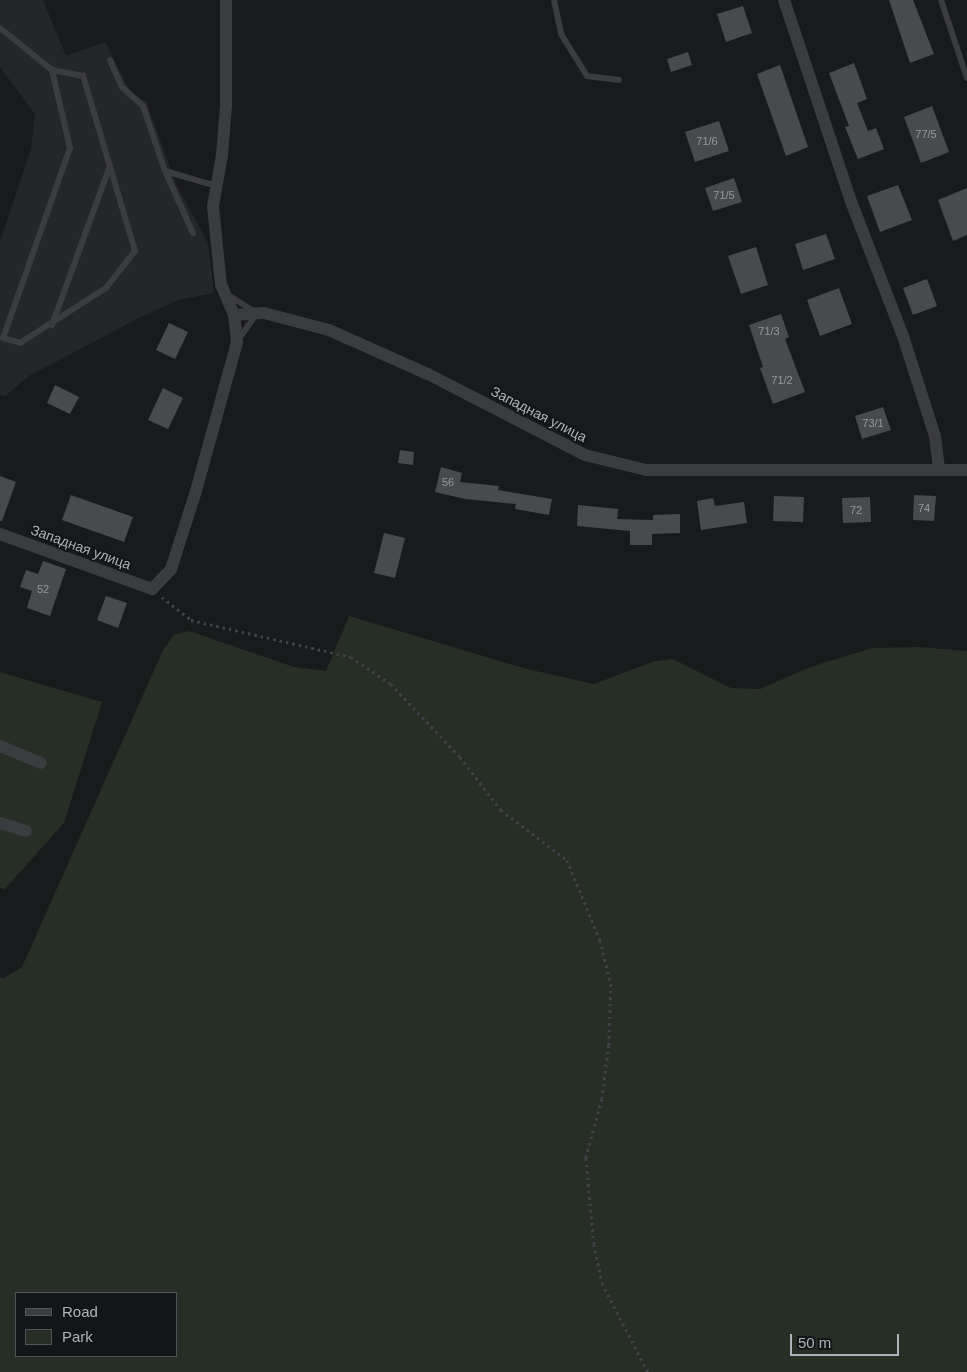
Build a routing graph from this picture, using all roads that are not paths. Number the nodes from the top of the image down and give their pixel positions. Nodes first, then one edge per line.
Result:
1 (226, 0) edge
2 (554, 0) edge
3 (784, 0) edge
4 (941, 0) edge
5 (0, 28) edge
6 (110, 60) dead end
7 (52, 70) junction
8 (967, 78) edge
9 (619, 80) dead end
10 (110, 165) junction
11 (165, 171) junction
12 (216, 186) junction
13 (193, 233) dead end
14 (224, 292) junction
15 (257, 313) junction
16 (234, 316) junction
17 (52, 325) junction
18 (237, 342) junction
19 (939, 469) junction
20 (967, 470) edge
21 (0, 534) edge
22 (0, 746) edge
23 (41, 763) dead end
24 (0, 823) edge
25 (26, 831) dead end

1 - 12 street
2 - 9 lane
3 - 19 street
4 - 8 lane
5 - 7 lane
6 - 11 lane
7 - 10 lane
7 - 17 lane
10 - 17 lane
10 - 17 lane
11 - 12 lane
11 - 13 lane
12 - 14 street
14 - 15 lane
14 - 16 street
15 - 16 street, Западная улица
15 - 18 lane
15 - 19 street, Западная улица
16 - 18 street
18 - 21 street, Западная улица
19 - 20 street, Западная улица
22 - 23 street
24 - 25 street

